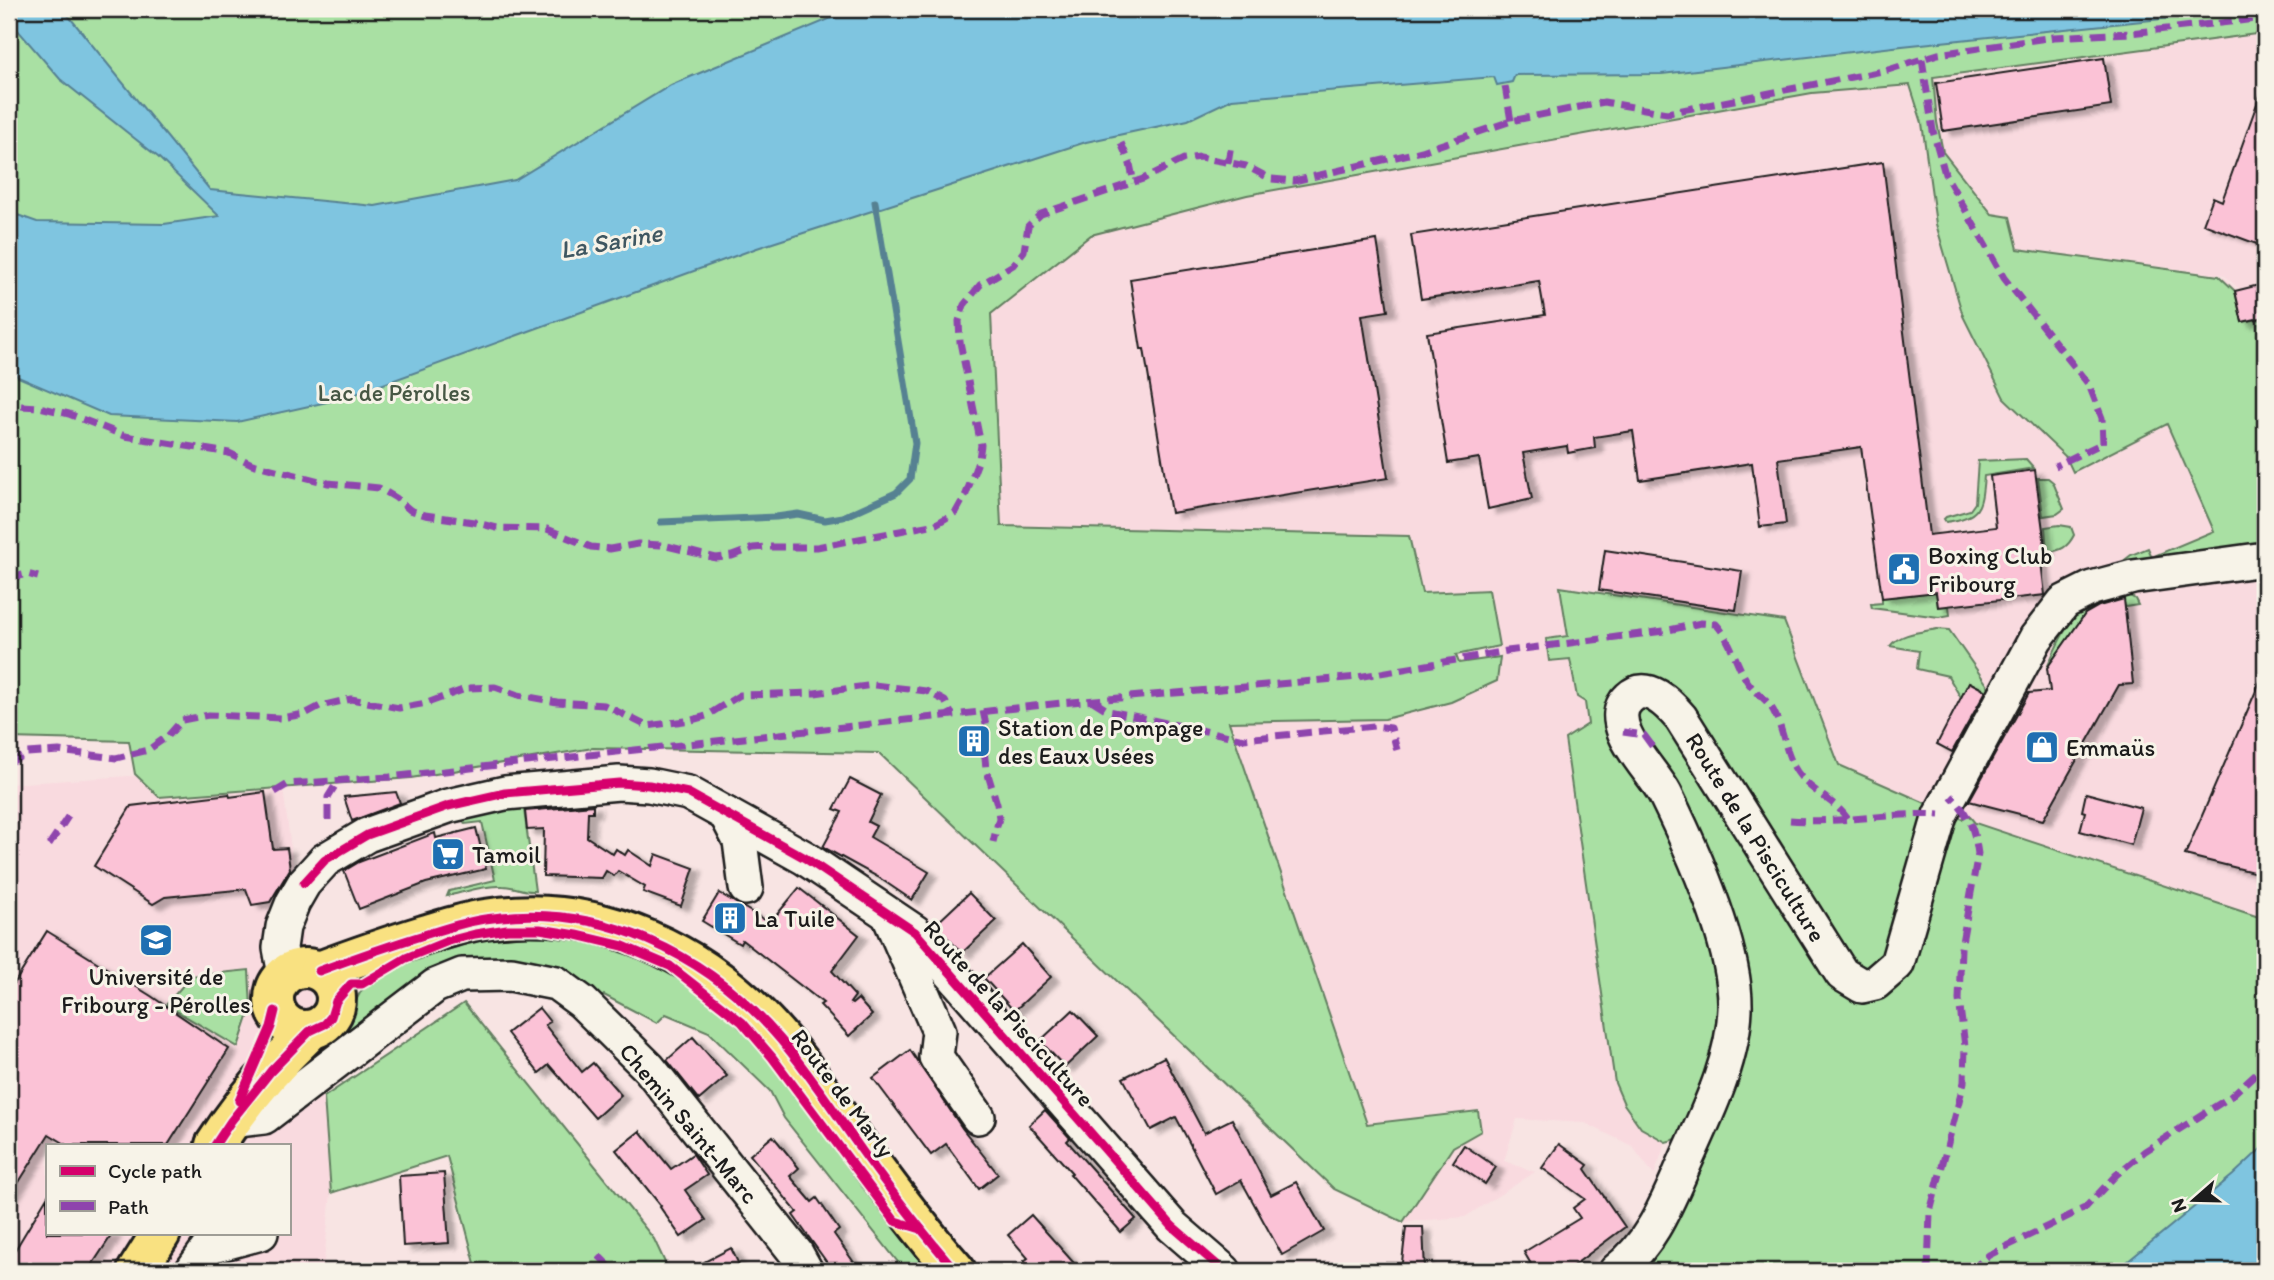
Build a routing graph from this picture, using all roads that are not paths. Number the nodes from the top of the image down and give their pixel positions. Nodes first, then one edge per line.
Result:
1 (2265, 559) edge
2 (726, 814) junction
3 (746, 888) dead end
4 (887, 912) junction
5 (313, 982) junction
6 (275, 1011) junction
7 (310, 1031) junction
8 (978, 1117) dead end
9 (223, 1133) edge
10 (160, 1234) edge
11 (257, 1234) edge
12 (137, 1271) edge
13 (192, 1271) edge
14 (806, 1271) edge
15 (956, 1271) edge
16 (1224, 1271) edge
17 (1616, 1271) edge

1 - 17 street, Route de la Pisciculture
2 - 3 street
2 - 4 street, Route de la Pisciculture
2 - 5 street, Route de la Pisciculture
4 - 8 street, Route de la Pisciculture
4 - 16 street, Route de la Pisciculture
5 - 6 main road
5 - 7 main road
5 - 15 main road, Route de Marly
6 - 7 main road
6 - 9 main road
7 - 9 main road
9 - 14 street, Chemin Saint-Marc
10 - 12 main road
11 - 13 street

